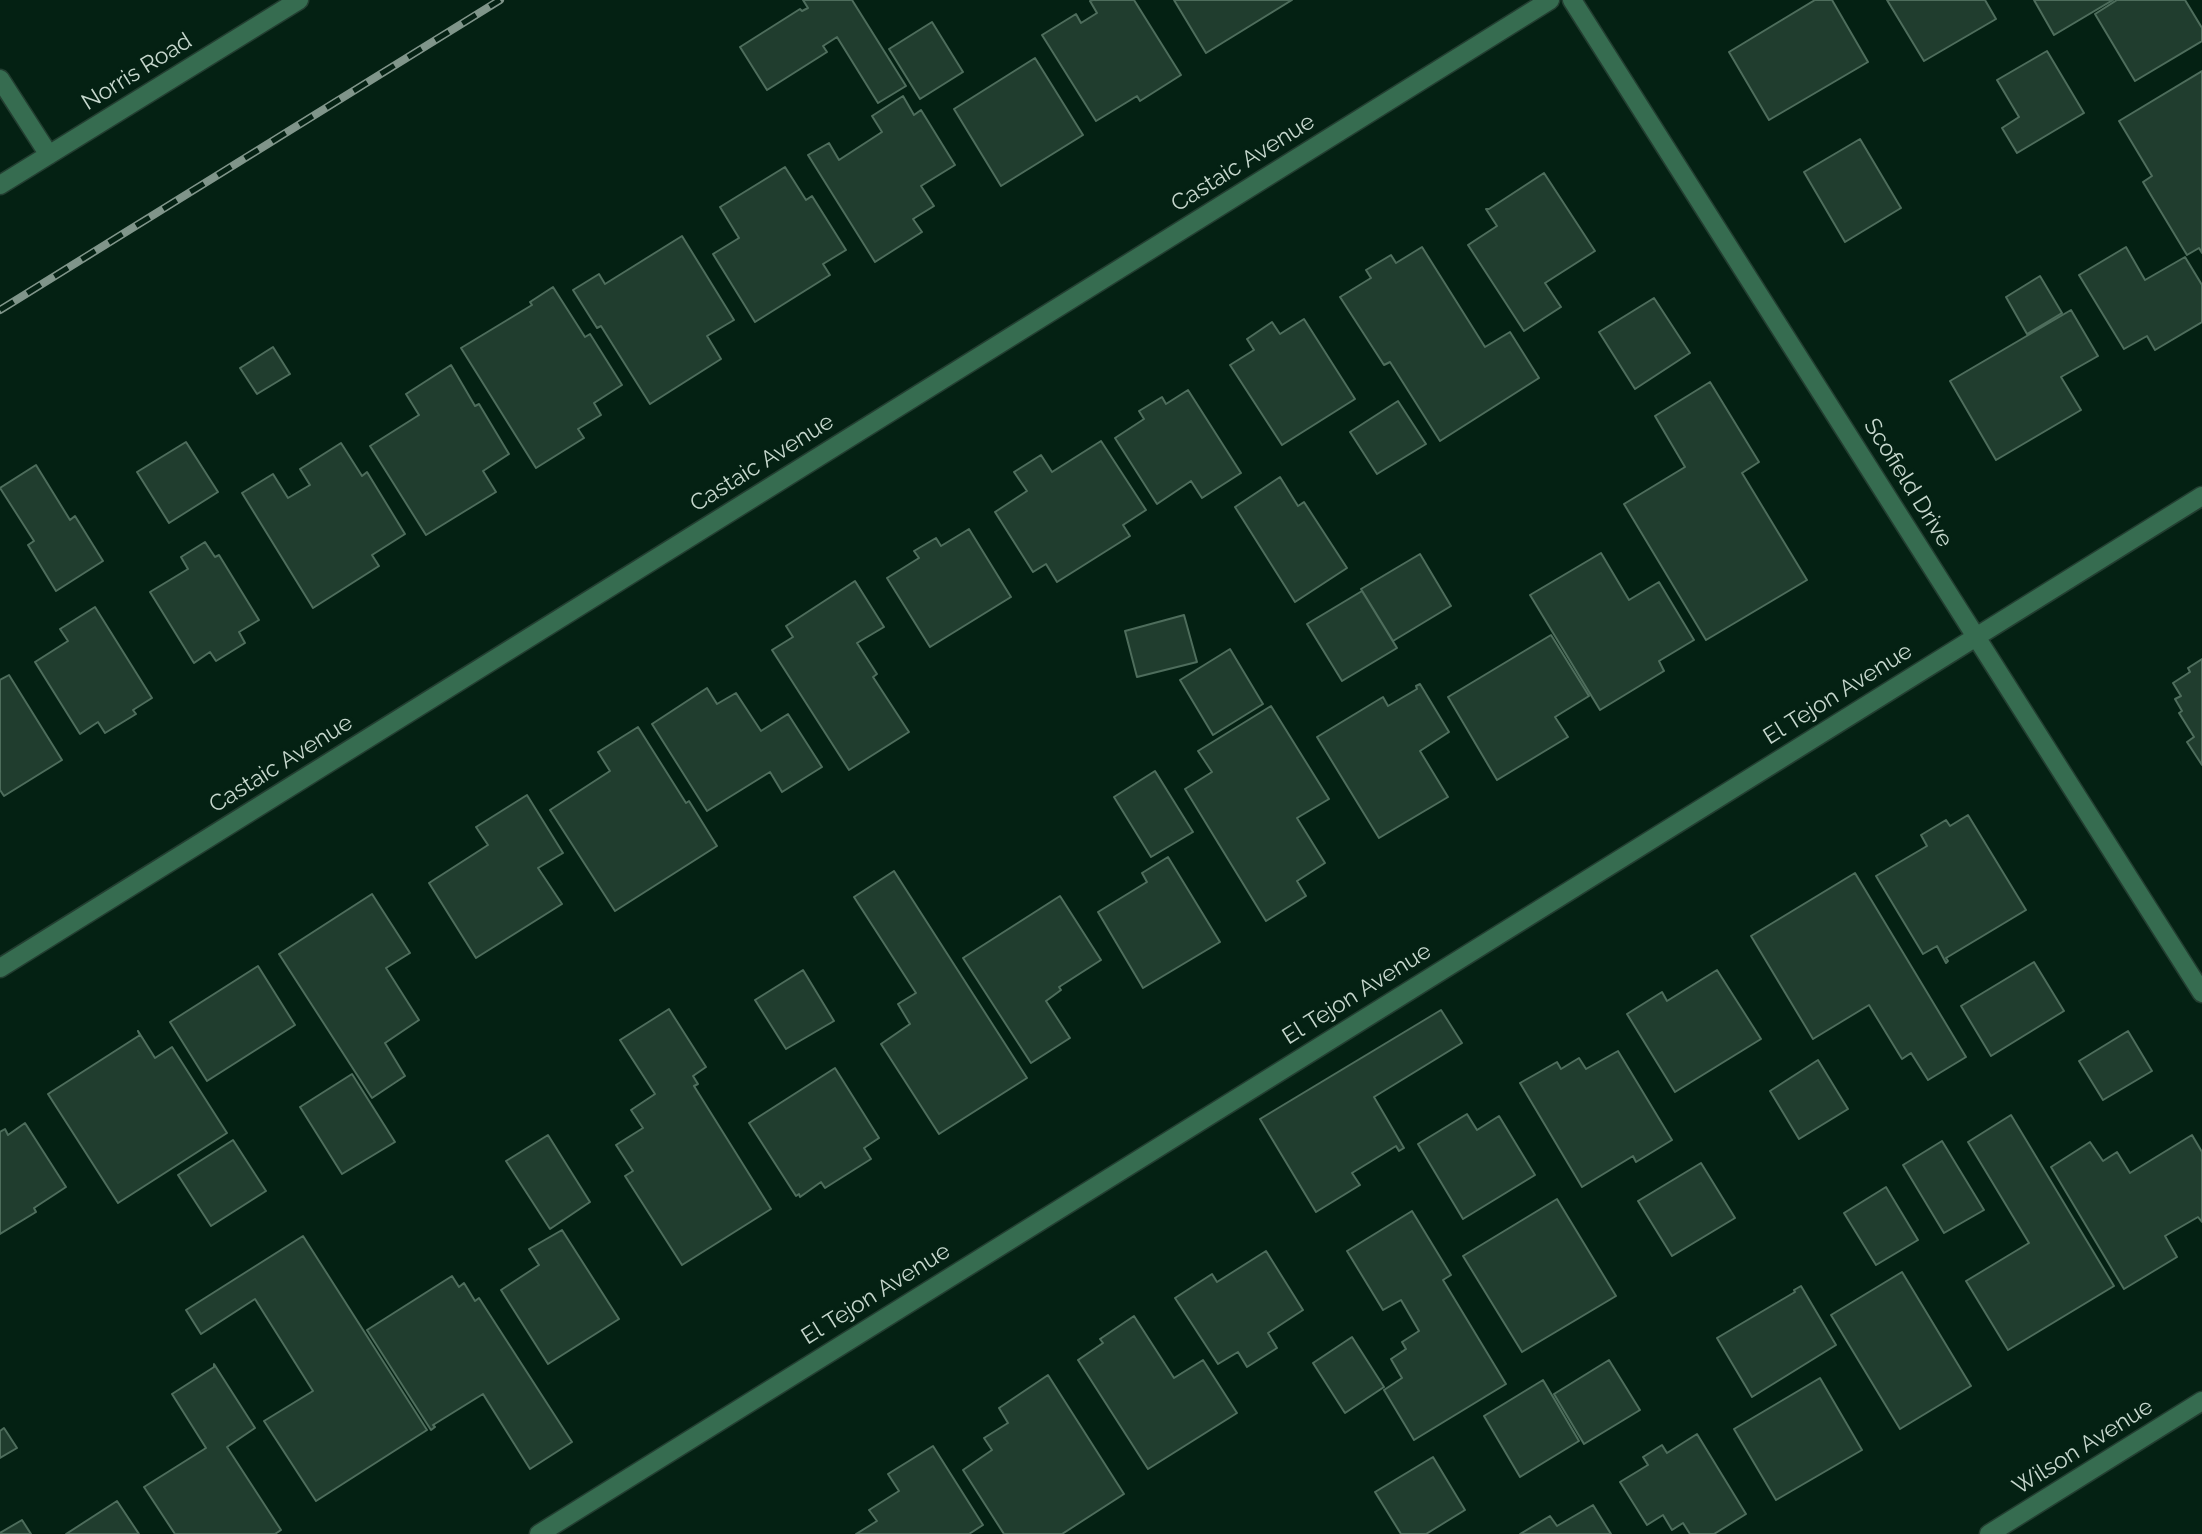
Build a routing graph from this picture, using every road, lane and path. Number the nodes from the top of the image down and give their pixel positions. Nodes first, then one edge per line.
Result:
1 (299, 0) edge
2 (1550, 0) edge
3 (1572, 0) edge
4 (0, 79) edge
5 (49, 155) junction
6 (0, 185) edge
7 (2202, 496) edge
8 (1976, 636) junction
9 (0, 968) edge
10 (2202, 993) edge
11 (2202, 1401) edge
12 (539, 1534) edge
13 (1989, 1534) edge

1 - 5 street, Norris Road
2 - 9 street, Castaic Avenue
3 - 8 street, Scofield Drive
4 - 5 street
5 - 6 street, Norris Road
7 - 8 street, El Tejon Avenue
8 - 10 street, Scofield Drive
8 - 12 street, El Tejon Avenue
11 - 13 street, Wilson Avenue

